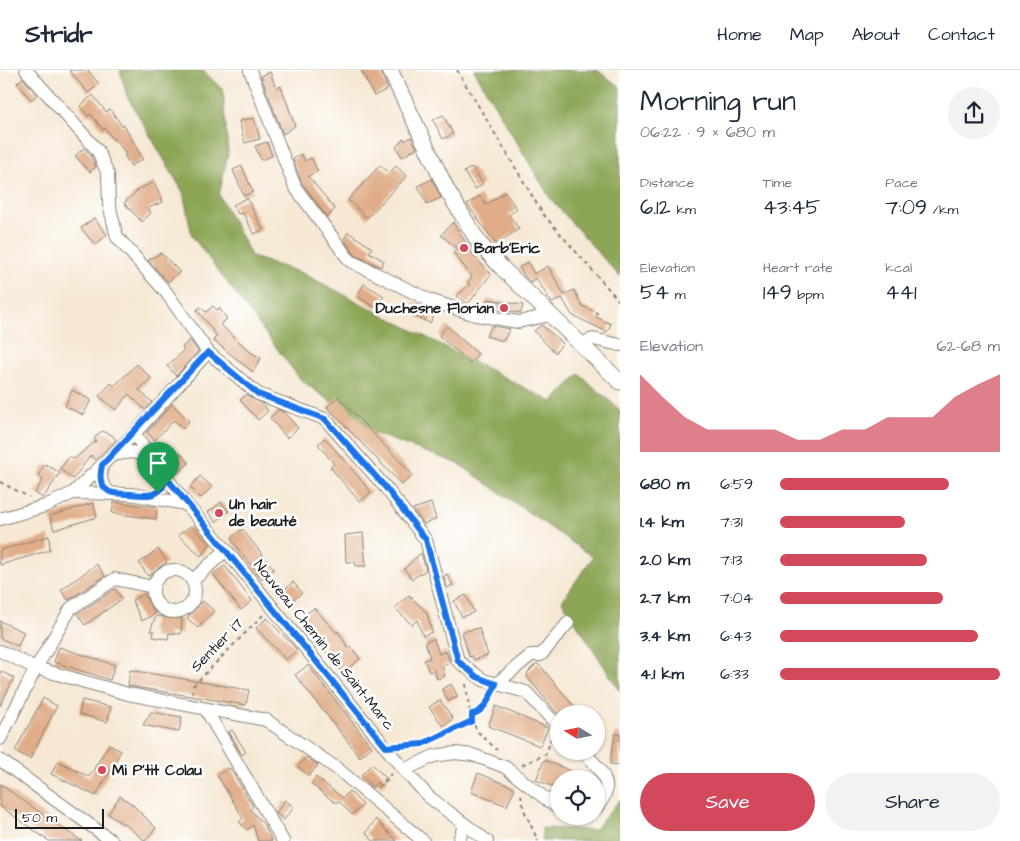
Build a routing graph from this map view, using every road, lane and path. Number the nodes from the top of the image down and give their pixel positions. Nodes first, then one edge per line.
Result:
1 (26, 70) edge
2 (250, 70) edge
3 (390, 70) edge
4 (457, 70) edge
5 (620, 302) edge
6 (550, 315) junction
7 (580, 344) junction
8 (620, 345) edge
9 (208, 352) junction
10 (620, 382) edge
11 (134, 434) junction
12 (112, 455) junction
13 (150, 455) junction
14 (102, 465) junction
15 (165, 476) junction
16 (0, 482) edge
17 (73, 493) junction
18 (111, 494) junction
19 (142, 496) junction
20 (186, 504) junction
21 (45, 506) junction
22 (0, 519) edge
23 (226, 550) junction
24 (192, 581) junction
25 (153, 587) junction
26 (272, 606) junction
27 (568, 622) dead end
28 (0, 651) edge
29 (36, 668) junction
30 (464, 680) dead end
31 (496, 684) junction
32 (190, 706) junction
33 (206, 710) junction
34 (472, 714) junction
35 (550, 718) edge
36 (472, 721) junction
37 (0, 739) edge
38 (550, 745) edge
39 (386, 747) junction
40 (503, 756) dead end
41 (591, 760) edge
42 (1, 763) edge
43 (521, 766) dead end
44 (404, 770) junction
45 (601, 770) edge
46 (391, 774) dead end
47 (605, 779) edge
48 (522, 783) junction
49 (369, 795) junction
50 (605, 795) edge
51 (550, 803) edge
52 (464, 825) junction
53 (112, 841) edge
54 (283, 841) edge
55 (424, 841) edge
56 (459, 841) edge
57 (487, 841) edge
58 (538, 841) edge

1 - 9 street
2 - 6 street
3 - 6 main road
4 - 5 path
6 - 7 main road
7 - 8 street
7 - 10 main road
9 - 11 street
9 - 31 street
11 - 12 street
11 - 13 street
12 - 13 street
12 - 14 street
13 - 15 street
14 - 17 street
14 - 18 street
15 - 19 street
15 - 20 street, Nouveau Chemin de Saint-Marc
16 - 21 path
17 - 18 street
17 - 21 street
18 - 19 street
19 - 20 street
20 - 23 street, Nouveau Chemin de Saint-Marc
21 - 22 street
23 - 24 street
23 - 26 street, Nouveau Chemin de Saint-Marc
24 - 25 street
24 - 25 street
25 - 29 street
26 - 32 path, Sentier i7
26 - 39 street, Nouveau Chemin de Saint-Marc
27 - 31 street
28 - 29 street
29 - 32 street
29 - 37 street
30 - 34 path
31 - 34 path
31 - 35 street
32 - 33 street
33 - 49 street
33 - 54 street
34 - 36 path
36 - 39 path
36 - 40 path
38 - 43 path
39 - 44 street, Nouveau Chemin de Saint-Marc
41 - 45 street
42 - 53 street
44 - 48 street
44 - 52 street, Nouveau Chemin de Saint-Marc
46 - 49 path
47 - 50 street
48 - 51 street
48 - 58 path
49 - 55 street
52 - 56 street
52 - 57 street, Nouveau Chemin de Saint-Marc

